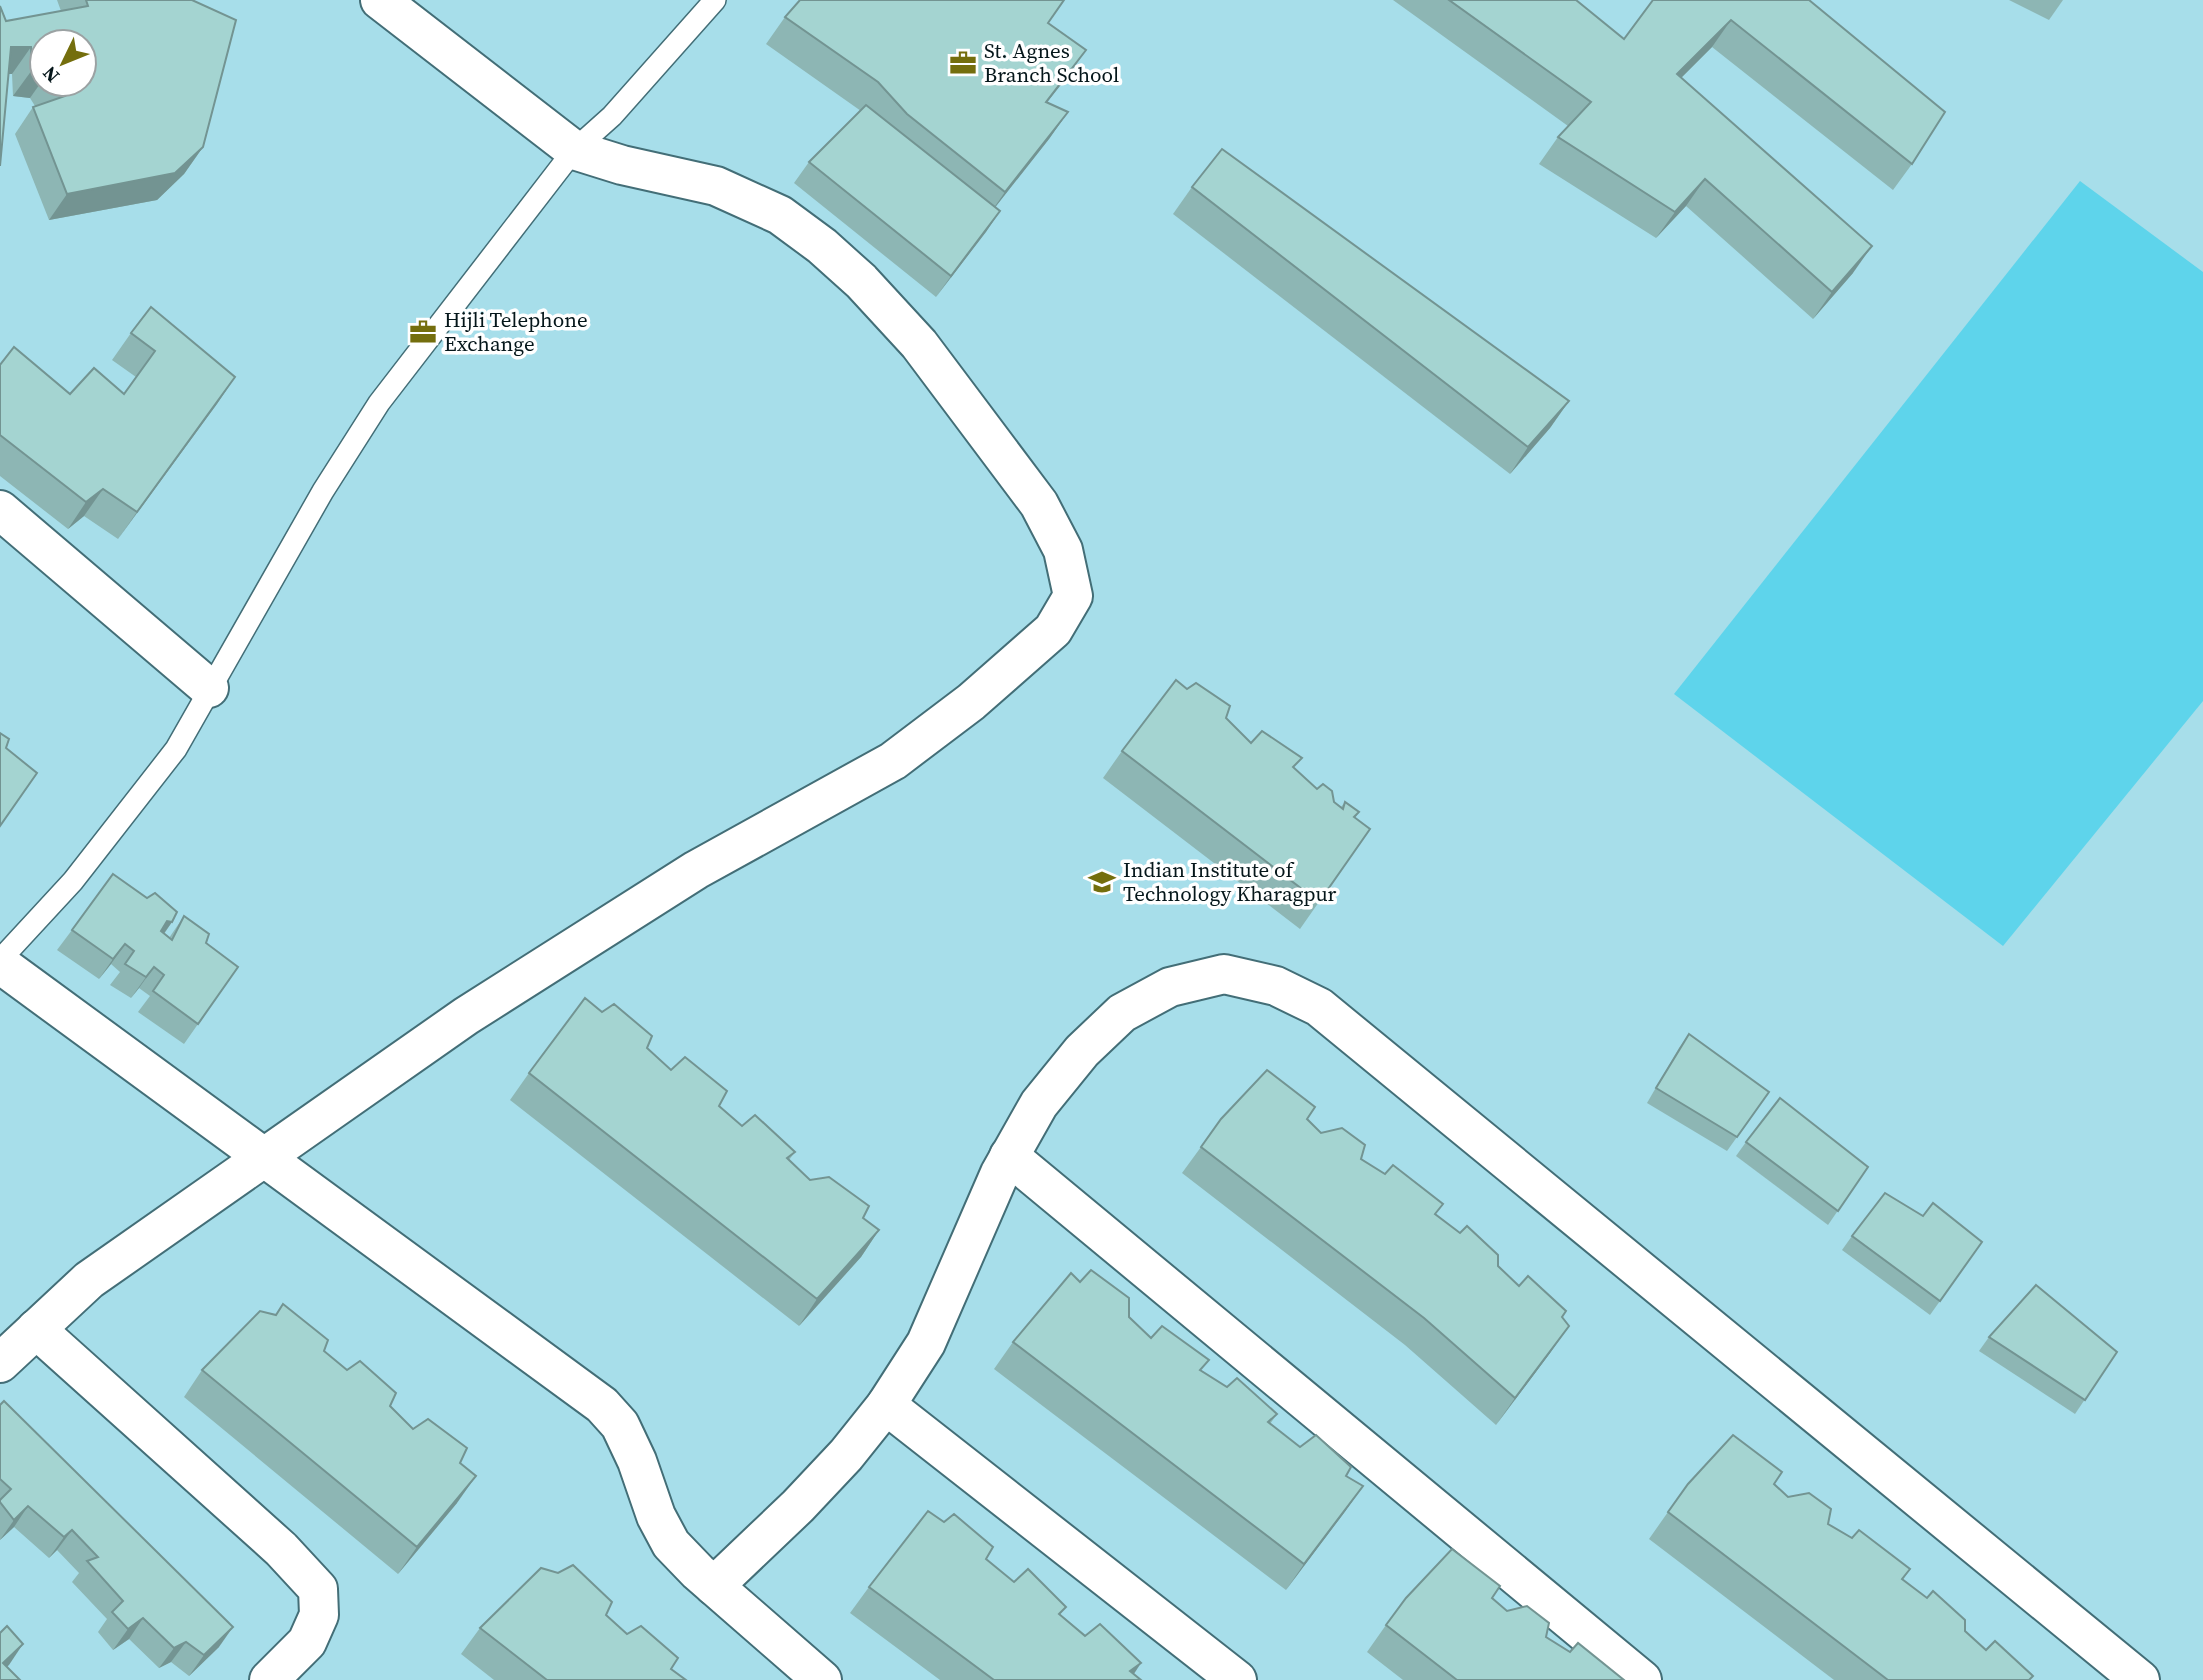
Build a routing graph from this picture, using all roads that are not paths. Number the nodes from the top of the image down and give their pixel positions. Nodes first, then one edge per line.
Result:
1 (380, 0) edge
2 (715, 0) edge
3 (574, 150) junction
4 (0, 510) edge
5 (209, 688) junction
6 (0, 962) edge
7 (1009, 1156) junction
8 (265, 1158) junction
9 (36, 1329) junction
10 (0, 1363) edge
11 (887, 1405) junction
12 (714, 1587) junction
13 (269, 1680) edge
14 (822, 1680) edge
15 (1237, 1680) edge
16 (1642, 1680) edge
17 (2140, 1680) edge

1 - 3 street
2 - 3 lane
3 - 5 lane
3 - 8 street
4 - 5 street
5 - 6 lane
6 - 8 street
7 - 11 street
7 - 16 street
7 - 17 street
8 - 9 street
8 - 12 street
9 - 10 street
9 - 13 street
11 - 12 street
11 - 15 street
12 - 14 street

